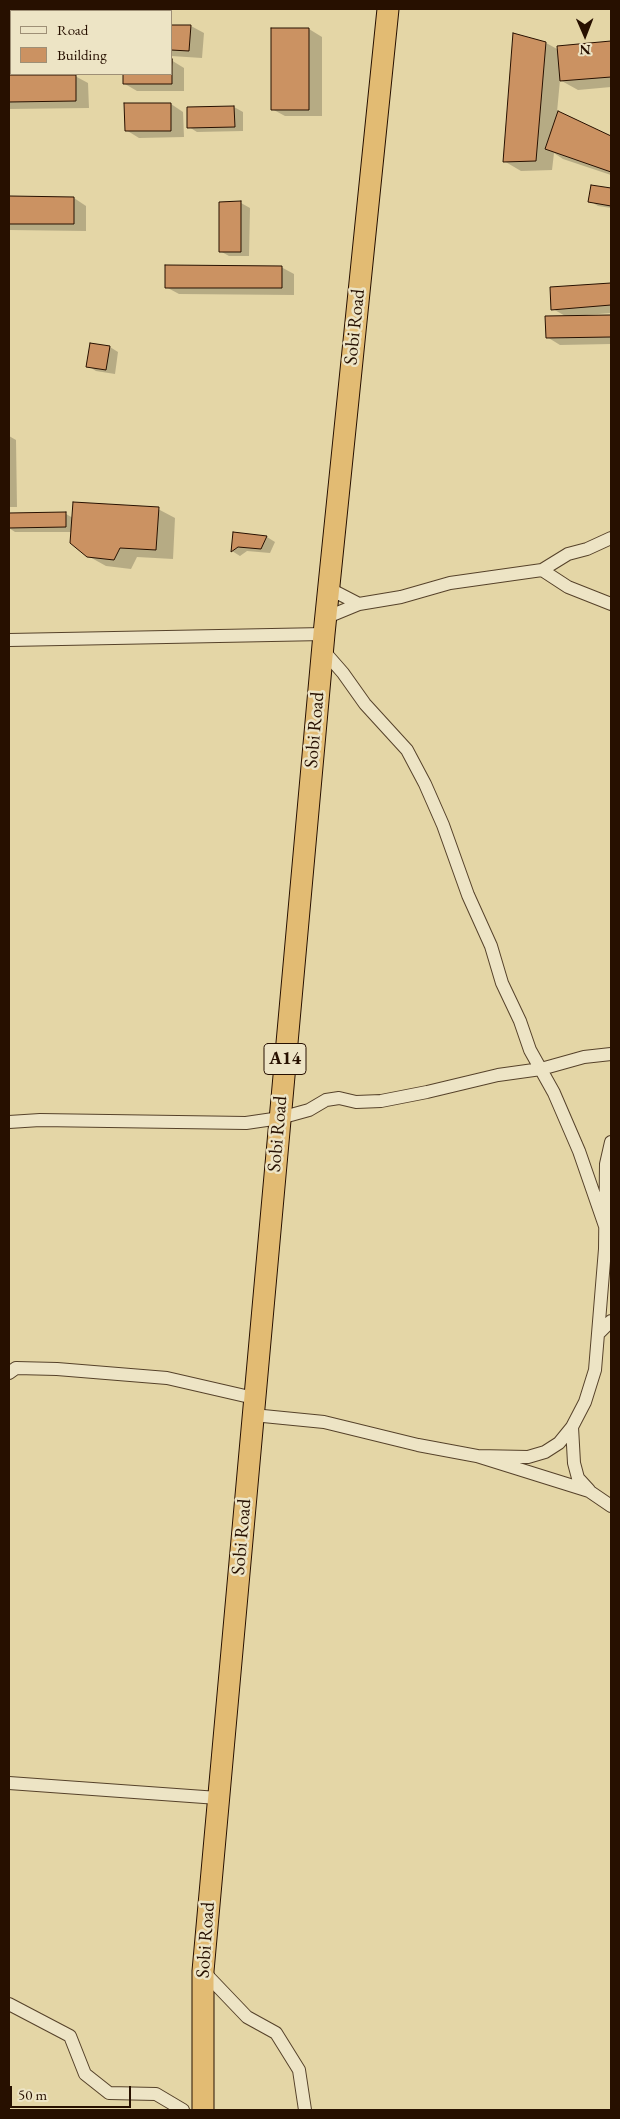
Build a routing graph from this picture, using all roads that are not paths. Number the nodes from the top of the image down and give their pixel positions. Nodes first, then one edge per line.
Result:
1 (388, 9) edge
2 (611, 538) edge
3 (542, 570) junction
4 (328, 588) junction
5 (359, 604) junction
6 (611, 604) edge
7 (324, 634) junction
8 (9, 640) edge
9 (611, 1054) edge
10 (541, 1069) junction
11 (280, 1118) junction
12 (9, 1122) edge
13 (611, 1142) edge
14 (608, 1187) edge
15 (609, 1227) edge
16 (607, 1292) edge
17 (611, 1320) edge
18 (598, 1334) junction
19 (9, 1373) edge
20 (254, 1407) junction
21 (572, 1428) junction
22 (476, 1456) junction
23 (589, 1491) junction
24 (611, 1506) edge
25 (9, 1783) edge
26 (218, 1798) junction
27 (203, 1971) junction
28 (9, 2004) edge
29 (183, 2110) edge
30 (203, 2110) edge
31 (305, 2110) edge

1 - 4 highway, Sobi Road / A14
2 - 3 street
3 - 5 street
3 - 6 street
4 - 5 street
4 - 7 highway, Sobi Road / A14
5 - 7 street
7 - 8 street
7 - 10 street
7 - 11 highway, Sobi Road / A14
9 - 10 street
10 - 11 street
10 - 15 street
11 - 12 street
11 - 20 highway, Sobi Road / A14
13 - 14 street
14 - 15 street
15 - 16 street
16 - 18 street
17 - 18 street
18 - 21 street
19 - 20 street
20 - 22 street
20 - 26 highway, Sobi Road / A14
21 - 22 street
21 - 23 street
22 - 23 street
23 - 24 street
25 - 26 street
26 - 27 highway, Sobi Road / A14
27 - 30 highway, Sobi Road / A14
27 - 31 street
28 - 29 street

